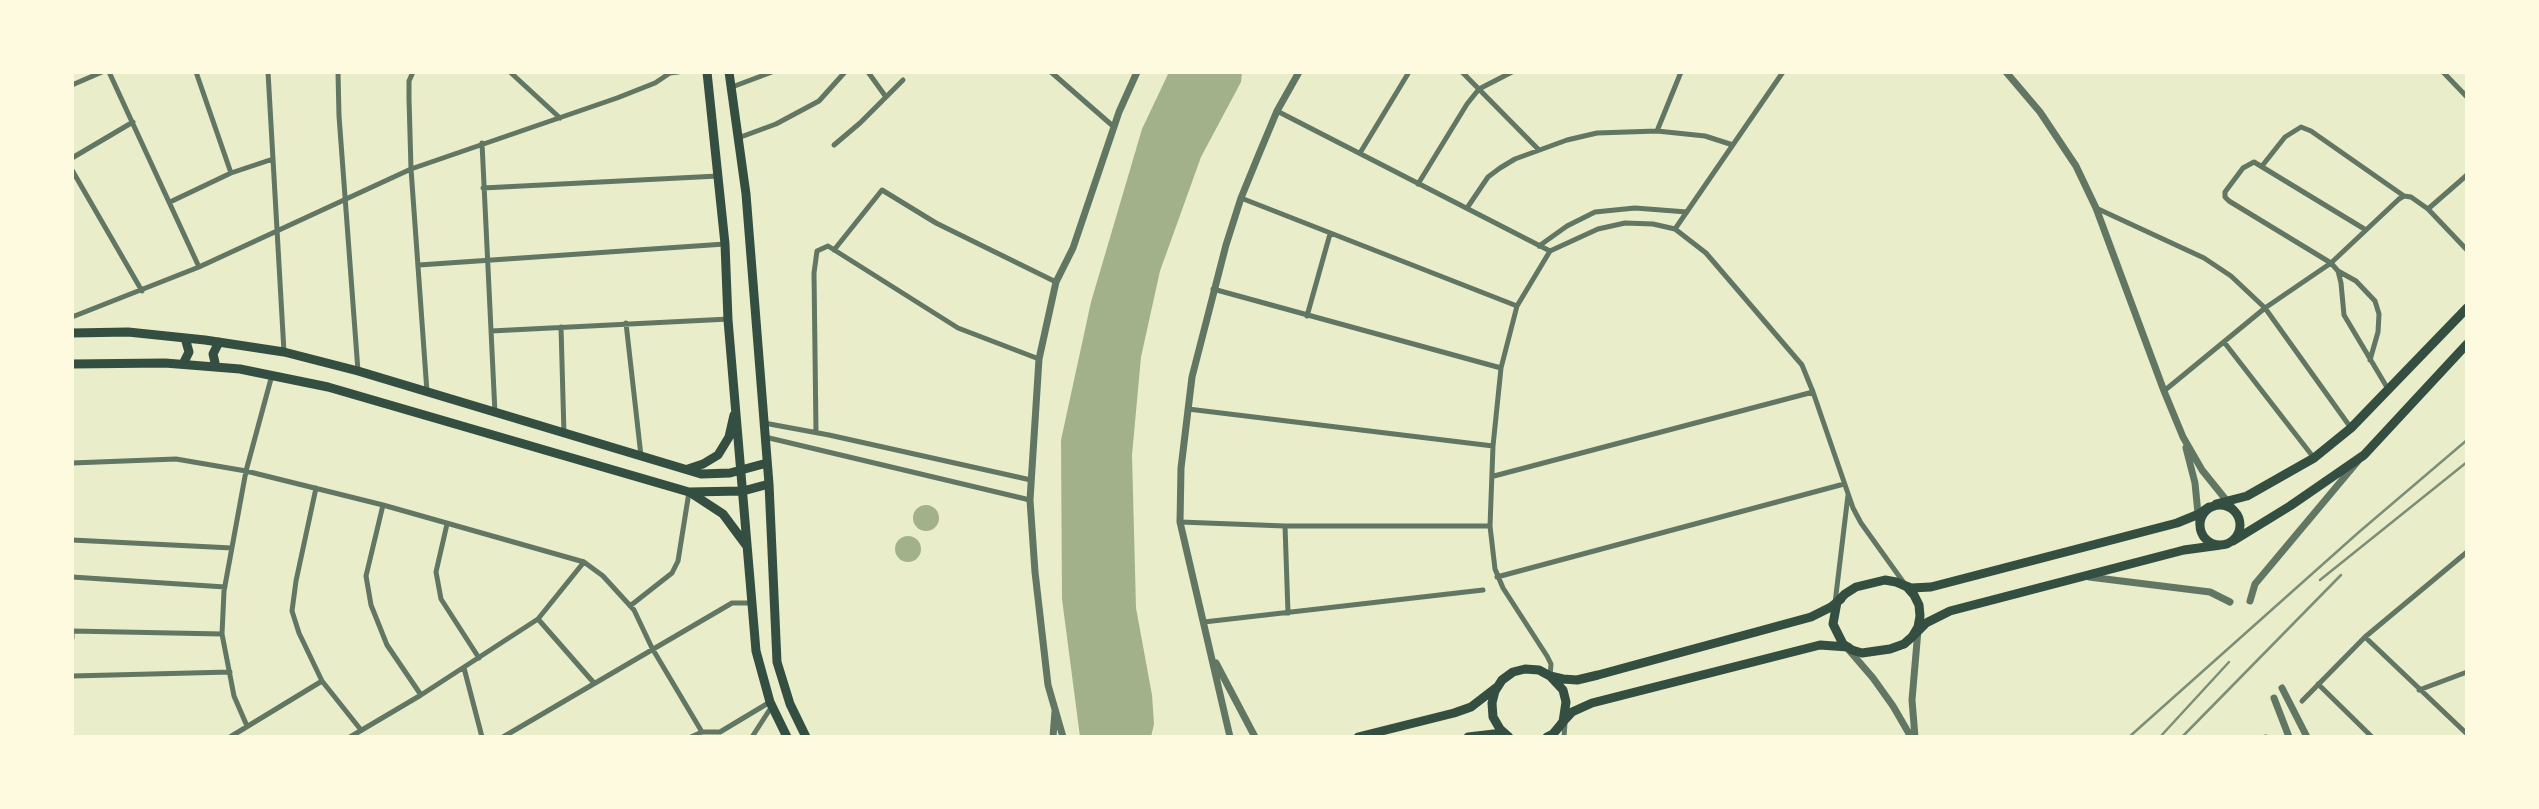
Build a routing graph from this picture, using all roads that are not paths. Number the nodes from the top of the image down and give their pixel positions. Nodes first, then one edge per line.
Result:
1 (102, 72) edge
2 (109, 72) edge
3 (196, 72) edge
4 (268, 72) edge
5 (338, 72) edge
6 (413, 72) edge
7 (669, 72) edge
8 (678, 72) edge
9 (707, 72) edge
10 (730, 72) edge
11 (772, 72) edge
12 (845, 72) edge
13 (868, 72) edge
14 (1051, 72) edge
15 (1137, 72) edge
16 (1299, 72) edge
17 (1409, 72) edge
18 (1462, 72) edge
19 (1512, 72) edge
20 (1681, 72) edge
21 (1783, 72) edge
22 (2006, 72) edge
23 (2443, 72) edge
24 (514, 73) edge
25 (903, 80) dead end
26 (72, 85) edge
27 (732, 88) junction
28 (1479, 89) junction
29 (886, 97) junction
30 (2467, 97) edge
31 (1277, 111) junction
32 (561, 118) junction
33 (133, 122) junction
34 (1114, 127) junction
35 (1657, 131) junction
36 (738, 138) junction
37 (482, 143) junction
38 (834, 145) dead end
39 (1733, 145) junction
40 (1538, 149) junction
41 (1360, 153) junction
42 (72, 158) edge
43 (273, 159) junction
44 (2262, 166) junction
45 (411, 169) junction
46 (72, 170) edge
47 (231, 173) junction
48 (2467, 175) edge
49 (719, 176) junction
50 (1418, 184) junction
51 (483, 188) junction
52 (2404, 196) junction
53 (346, 198) junction
54 (1241, 198) junction
55 (170, 202) junction
56 (1467, 208) junction
57 (2096, 208) junction
58 (2428, 209) junction
59 (1687, 212) junction
60 (1675, 229) junction
61 (2366, 230) junction
62 (276, 232) junction
63 (1330, 234) junction
64 (725, 244) junction
65 (1539, 246) junction
66 (834, 250) junction
67 (2467, 250) edge
68 (1550, 251) junction
69 (488, 259) junction
70 (2331, 262) junction
71 (419, 265) junction
72 (199, 267) junction
73 (2338, 271) junction
74 (1056, 282) junction
75 (1213, 289) junction
76 (142, 291) junction
77 (1517, 306) junction
78 (2265, 308) junction
79 (2467, 308) edge
80 (1307, 316) junction
81 (72, 317) edge
82 (729, 319) junction
83 (626, 323) junction
84 (561, 327) junction
85 (491, 331) junction
86 (72, 333) edge
87 (185, 338) junction
88 (219, 342) junction
89 (2224, 342) junction
90 (2467, 344) edge
91 (284, 352) junction
92 (1039, 359) junction
93 (2370, 360) junction
94 (72, 364) edge
95 (183, 364) junction
96 (216, 367) junction
97 (1502, 368) junction
98 (358, 371) junction
99 (272, 374) junction
100 (2388, 389) junction
101 (2164, 391) junction
102 (427, 392) junction
103 (1814, 392) junction
104 (1188, 409) junction
105 (735, 410) junction
106 (495, 412) junction
107 (764, 423) junction
108 (776, 425) junction
109 (2351, 428) junction
110 (816, 432) junction
111 (564, 434) junction
112 (2183, 437) junction
113 (770, 438) junction
114 (1493, 446) junction
115 (2364, 455) junction
116 (641, 456) junction
117 (2314, 458) junction
118 (72, 463) edge
119 (767, 463) junction
120 (683, 470) junction
121 (246, 471) junction
122 (740, 471) junction
123 (1494, 476) junction
124 (1031, 480) junction
125 (769, 484) junction
126 (1844, 484) junction
127 (316, 488) junction
128 (743, 491) junction
129 (689, 492) junction
130 (1848, 492) junction
131 (1030, 499) junction
132 (2228, 502) junction
133 (383, 505) junction
134 (2213, 506) junction
135 (2235, 511) junction
136 (2199, 514) junction
137 (1180, 522) junction
138 (447, 524) junction
139 (2199, 524) junction
140 (1285, 526) junction
141 (1490, 526) junction
142 (72, 540) edge
143 (2233, 541) junction
144 (2221, 545) junction
145 (232, 548) junction
146 (748, 548) junction
147 (2467, 552) edge
148 (584, 562) junction
149 (2085, 576) junction
150 (72, 577) edge
151 (1497, 577) junction
152 (1896, 582) junction
153 (1906, 586) junction
154 (225, 587) junction
155 (1483, 590) dead end
156 (1914, 595) junction
157 (2250, 601) dead end
158 (2230, 602) dead end
159 (752, 603) junction
160 (1836, 605) junction
161 (630, 606) junction
162 (1288, 613) junction
163 (538, 619) junction
164 (1204, 622) junction
165 (1916, 632) junction
166 (222, 634) junction
167 (72, 635) edge
168 (2365, 637) junction
169 (1845, 646) junction
170 (652, 648) junction
171 (1211, 652) junction
172 (480, 657) junction
173 (464, 668) junction
174 (230, 672) junction
175 (2467, 672) edge
176 (72, 676) edge
177 (1550, 676) junction
178 (322, 681) junction
179 (594, 682) junction
180 (2318, 684) junction
181 (1498, 686) junction
182 (2283, 688) dead end
183 (2420, 690) junction
184 (421, 695) junction
185 (2274, 698) dead end
186 (2302, 701) dead end
187 (771, 704) junction
188 (1055, 710) junction
189 (1564, 718) junction
190 (247, 726) junction
191 (361, 730) junction
192 (702, 732) junction
193 (2467, 734) edge
194 (720, 735) edge
195 (230, 737) edge
196 (350, 737) edge
197 (482, 737) edge
198 (503, 737) edge
199 (691, 737) edge
200 (752, 737) edge
201 (787, 737) edge
202 (806, 737) edge
203 (1053, 737) edge
204 (1063, 737) edge
205 (1230, 737) edge
206 (1255, 737) edge
207 (1358, 737) edge
208 (1468, 737) edge
209 (1504, 737) edge
210 (1547, 737) edge
211 (1564, 737) edge
212 (1913, 737) edge
213 (2289, 737) edge
214 (2307, 737) edge
215 (2372, 737) edge

1 - 26 street
2 - 33 street
3 - 47 street
4 - 43 street
5 - 53 street
6 - 45 street
7 - 8 street
7 - 32 street
9 - 49 main road
10 - 27 main road
11 - 27 street
12 - 36 street
13 - 29 street
14 - 34 street
15 - 34 street
16 - 31 street
17 - 41 street
18 - 28 street
19 - 28 street
20 - 35 street
21 - 39 street
22 - 57 street
23 - 30 street
24 - 32 street
25 - 29 street
27 - 36 main road
28 - 40 street
28 - 50 street
29 - 38 street
31 - 41 street
31 - 54 street
32 - 37 street
33 - 42 street
33 - 55 street
34 - 74 street
35 - 39 street
35 - 40 street
36 - 107 main road
37 - 45 street
37 - 51 street
39 - 59 street
40 - 56 street
41 - 50 street
43 - 47 street
43 - 62 street
44 - 52 street
44 - 61 street
44 - 70 street
45 - 53 street
45 - 71 street
46 - 76 street
47 - 55 street
48 - 58 street
49 - 51 street
49 - 64 main road
50 - 56 street
51 - 69 street
52 - 58 street
52 - 61 street
53 - 62 street
53 - 98 street
54 - 63 street
54 - 75 street
55 - 72 street
56 - 65 street
57 - 78 street
57 - 101 street
58 - 67 street
59 - 60 street
59 - 65 street
60 - 68 street
60 - 103 street
61 - 70 street
62 - 72 street
62 - 91 street
63 - 77 street
63 - 80 street
64 - 69 street
64 - 82 main road
65 - 68 street
66 - 74 street
66 - 92 street
66 - 110 street
68 - 77 street
69 - 71 street
69 - 85 street
70 - 73 street
70 - 78 street
71 - 102 street
72 - 76 street
73 - 93 street
73 - 93 street
74 - 92 street
75 - 80 street
75 - 104 street
76 - 81 street
77 - 97 street
78 - 89 street
78 - 109 street
79 - 100 main road
80 - 97 street
82 - 83 street
82 - 105 main road
83 - 84 street
83 - 116 street
84 - 85 street
84 - 111 street
85 - 106 street
86 - 87 main road
87 - 88 main road
87 - 95 main road
88 - 91 main road
88 - 96 main road
89 - 101 street
89 - 117 street
90 - 115 main road
91 - 98 main road
92 - 124 street
93 - 100 street
94 - 95 main road
95 - 96 main road
96 - 99 main road
97 - 114 street
98 - 102 main road
99 - 121 street
99 - 129 main road
100 - 109 main road
101 - 112 street
102 - 106 main road
103 - 123 street
103 - 126 street
104 - 114 street
104 - 137 street
105 - 120 main road
105 - 122 main road
106 - 111 main road
107 - 108 street
107 - 113 main road
108 - 110 street
108 - 113 street
109 - 117 main road
110 - 124 street
111 - 116 main road
112 - 132 street
112 - 136 street
113 - 119 main road
113 - 131 street
114 - 123 street
115 - 143 main road
115 - 157 street
116 - 120 main road
117 - 132 main road
118 - 121 street
119 - 122 main road
119 - 125 main road
120 - 122 main road
121 - 127 street
121 - 145 street
122 - 128 main road
123 - 141 street
124 - 131 street
125 - 128 main road
125 - 202 main road
126 - 130 street
126 - 151 street
127 - 133 street
127 - 178 street
128 - 129 main road
128 - 146 main road
129 - 146 main road
129 - 161 street
130 - 153 street
130 - 160 street
131 - 188 street
132 - 134 main road
132 - 135 street
133 - 138 street
133 - 184 street
134 - 135 main road
134 - 136 main road
134 - 139 main road
135 - 143 main road
136 - 139 street
136 - 153 main road
137 - 140 street
137 - 164 street
138 - 148 street
138 - 172 street
139 - 144 main road
140 - 141 street
140 - 162 street
141 - 151 street
142 - 145 street
143 - 144 main road
144 - 149 main road
145 - 154 street
146 - 159 main road
147 - 168 street
148 - 161 street
148 - 163 street
149 - 158 street
149 - 165 main road
150 - 154 street
151 - 177 street
152 - 153 main road
152 - 156 main road
152 - 160 main road
153 - 156 street
154 - 166 street
155 - 162 street
156 - 165 main road
159 - 170 street
159 - 187 main road
160 - 169 main road
160 - 177 main road
161 - 170 street
162 - 164 street
163 - 172 street
163 - 179 street
164 - 171 street
165 - 169 main road
165 - 212 street
166 - 167 street
166 - 174 street
168 - 180 street
168 - 183 street
169 - 189 main road
169 - 212 street
170 - 179 street
170 - 192 street
171 - 205 street
171 - 206 street
172 - 173 street
173 - 184 street
173 - 197 street
174 - 176 street
174 - 190 street
175 - 183 street
177 - 181 main road
177 - 189 main road
178 - 190 street
178 - 191 street
179 - 198 street
180 - 186 street
180 - 215 street
181 - 207 main road
181 - 209 main road
182 - 214 street
183 - 193 street
184 - 191 street
185 - 213 street
187 - 194 street
187 - 200 street
187 - 201 main road
188 - 203 street
188 - 204 street
189 - 210 main road
189 - 211 street
190 - 195 street
191 - 196 street
192 - 194 street
192 - 199 street
208 - 209 main road

